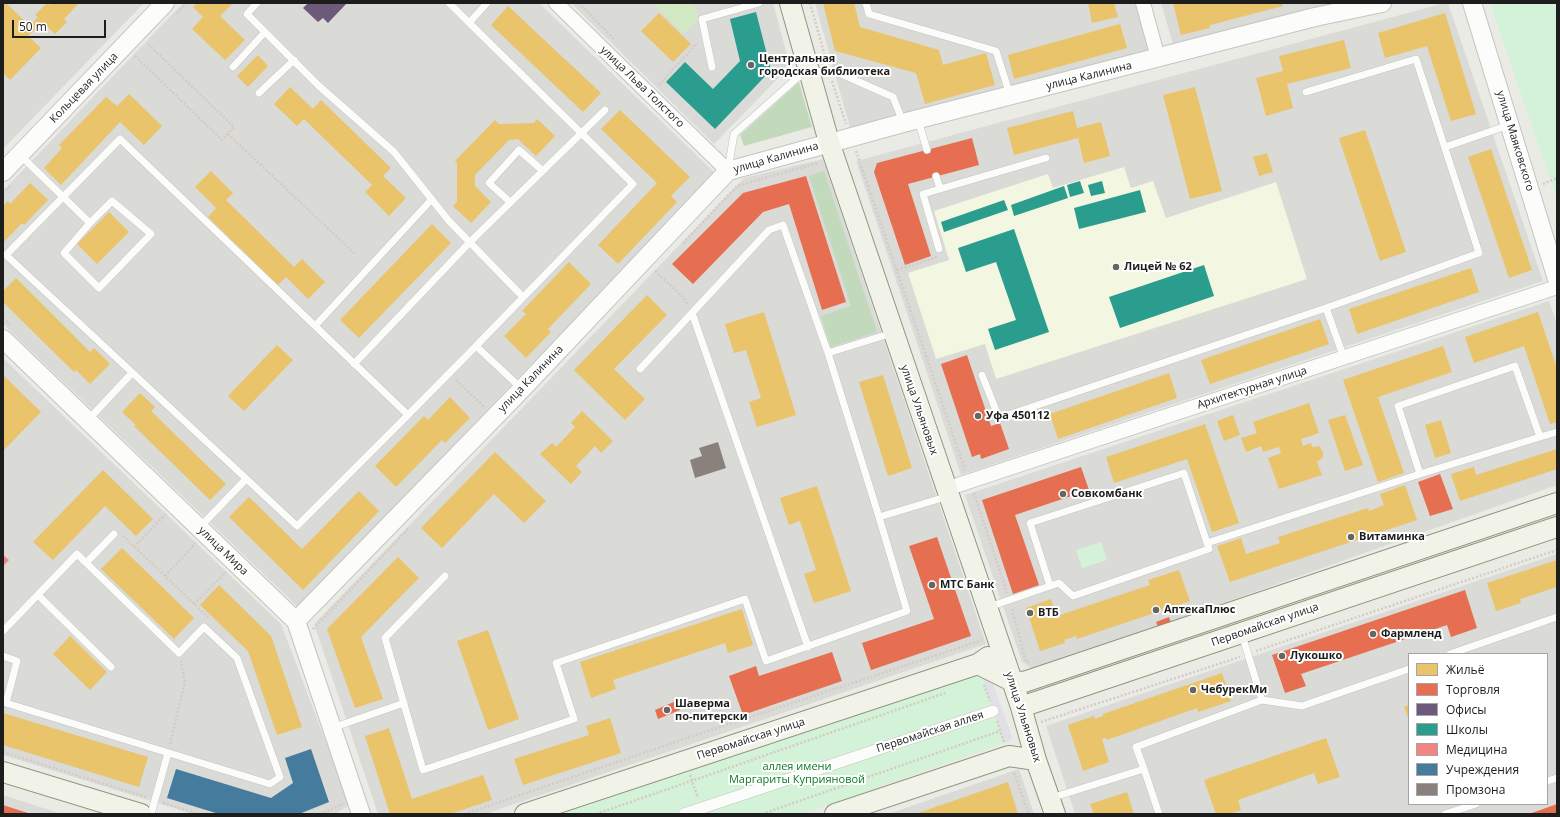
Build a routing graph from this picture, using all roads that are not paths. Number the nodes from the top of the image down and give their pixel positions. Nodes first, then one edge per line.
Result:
1 (165, 3) edge
2 (258, 3) edge
3 (449, 3) edge
4 (487, 3) edge
5 (556, 3) edge
6 (759, 3) edge
7 (790, 3) edge
8 (866, 3) edge
9 (1143, 3) edge
10 (1382, 3) edge
11 (1472, 3) edge
12 (469, 23) junction
13 (265, 32) junction
14 (1158, 58) junction
15 (294, 60) junction
16 (233, 67) dead end
17 (712, 67) dead end
18 (809, 73) junction
19 (1306, 92) dead end
20 (260, 93) dead end
21 (1010, 96) junction
22 (605, 110) dead end
23 (910, 121) junction
24 (1510, 124) junction
25 (581, 133) junction
26 (1445, 147) junction
27 (832, 150) junction
28 (927, 150) dead end
29 (20, 155) junction
30 (1046, 158) dead end
31 (542, 171) junction
32 (728, 171) junction
33 (3, 172) edge
34 (936, 176) dead end
35 (940, 189) junction
36 (64, 196) junction
37 (432, 199) junction
38 (510, 202) junction
39 (90, 223) junction
40 (470, 242) junction
41 (939, 249) road end
42 (1557, 279) edge
43 (1557, 287) edge
44 (523, 297) junction
45 (1326, 308) junction
46 (692, 313) junction
47 (315, 326) junction
48 (893, 333) junction
49 (3, 339) edge
50 (476, 346) junction
51 (828, 353) junction
52 (1344, 358) junction
53 (354, 364) junction
54 (640, 369) dead end
55 (132, 373) junction
56 (982, 375) dead end
57 (522, 389) junction
58 (408, 415) junction
59 (87, 421) junction
60 (1557, 432) edge
61 (1540, 437) junction
62 (1420, 474) junction
63 (246, 479) junction
64 (948, 492) junction
65 (1557, 503) edge
66 (879, 517) junction
67 (1557, 527) edge
68 (196, 532) junction
69 (114, 534) road end
70 (1207, 543) junction
71 (86, 563) junction
72 (445, 576) dead end
73 (1050, 586) junction
74 (38, 595) junction
75 (987, 608) junction
76 (1557, 616) edge
77 (296, 621) junction
78 (3, 631) edge
79 (1241, 633) junction
80 (998, 640) junction
81 (808, 647) junction
82 (1453, 653) edge
83 (3, 656) edge
84 (978, 664) junction
85 (111, 668) dead end
86 (1408, 669) edge
87 (1012, 681) junction
88 (1262, 700) junction
89 (404, 703) junction
90 (1021, 707) junction
91 (994, 711) dead end
92 (332, 728) junction
93 (168, 753) junction
94 (1036, 760) junction
95 (1010, 762) junction
96 (1144, 769) junction
97 (3, 772) edge
98 (1473, 805) edge
99 (84, 806) edge
100 (1052, 806) edge
101 (148, 807) edge
102 (354, 810) edge
103 (151, 814) edge
104 (525, 814) edge
105 (684, 814) edge
106 (835, 814) edge
107 (1159, 814) edge
108 (1445, 814) edge

1 - 29 street, Кольцевая улица
2 - 13 lane
3 - 12 lane
4 - 12 lane
5 - 32 street, улица Льва Толстого
6 - 17 lane
7 - 18 main road, улица Ульяновых
8 - 21 lane
9 - 14 street
10 - 14 street, улица Калинина
11 - 24 street, улица Маяковского
12 - 25 lane
13 - 15 lane
13 - 16 lane
14 - 21 street, улица Калинина
15 - 20 lane
15 - 37 lane
18 - 23 lane
18 - 27 main road, улица Ульяновых
18 - 32 lane
19 - 26 lane
21 - 23 street, улица Калинина
22 - 25 lane
23 - 27 street, улица Калинина
23 - 28 lane
24 - 26 lane
24 - 42 street, улица Маяковского
25 - 31 lane
25 - 44 lane
26 - 45 lane
27 - 32 street, улица Калинина
27 - 48 main road, улица Ульяновых
29 - 33 street, Кольцевая улица
29 - 36 lane
30 - 35 lane
31 - 38 lane
31 - 38 lane
32 - 57 street, улица Калинина
34 - 35 lane
35 - 41 lane
36 - 39 lane
36 - 47 lane
36 - 55 lane
37 - 40 lane
37 - 47 lane
38 - 40 lane
39 - 39 lane
40 - 44 lane
40 - 53 lane
43 - 52 street, Архитектурная улица
44 - 50 lane
45 - 52 lane
45 - 56 lane
46 - 51 lane
46 - 54 lane
46 - 81 lane
47 - 53 lane
48 - 51 lane
48 - 64 main road, улица Ульяновых
49 - 59 street, улица Мира
50 - 57 lane
50 - 58 lane
51 - 66 lane
52 - 64 street, Архитектурная улица
53 - 58 lane
55 - 59 lane
55 - 63 lane
57 - 77 street, улица Калинина
58 - 63 lane
59 - 68 street, улица Мира
60 - 61 lane
61 - 62 lane
61 - 62 lane
62 - 70 lane
63 - 68 lane
64 - 66 lane
64 - 75 main road, улица Ульяновых
65 - 87 main road, Первомайская улица
66 - 81 lane
67 - 79 main road, Первомайская улица
68 - 77 street, улица Мира
69 - 71 lane
70 - 73 lane
70 - 73 lane
71 - 74 lane
71 - 93 lane
72 - 89 lane
73 - 75 lane
74 - 78 lane
74 - 85 lane
75 - 80 main road, улица Ульяновых
76 - 82 lane
77 - 92 street, улица Мира
79 - 88 lane
79 - 90 main road, Первомайская улица
80 - 84 main road, Первомайская улица
80 - 87 main road, улица Ульяновых
81 - 89 lane
83 - 93 lane
84 - 87 main road
84 - 104 main road, Первомайская улица
86 - 88 lane
87 - 90 main road, улица Ульяновых
88 - 96 lane
89 - 92 lane
90 - 94 main road, улица Ульяновых
90 - 95 main road
91 - 105 street, Первомайская аллея
92 - 102 street, улица Мира
93 - 101 lane
94 - 95 main road
94 - 100 main road, улица Ульяновых
95 - 106 main road
96 - 100 lane
96 - 107 lane
97 - 99 main road
98 - 108 lane
99 - 101 main road
101 - 103 lane

